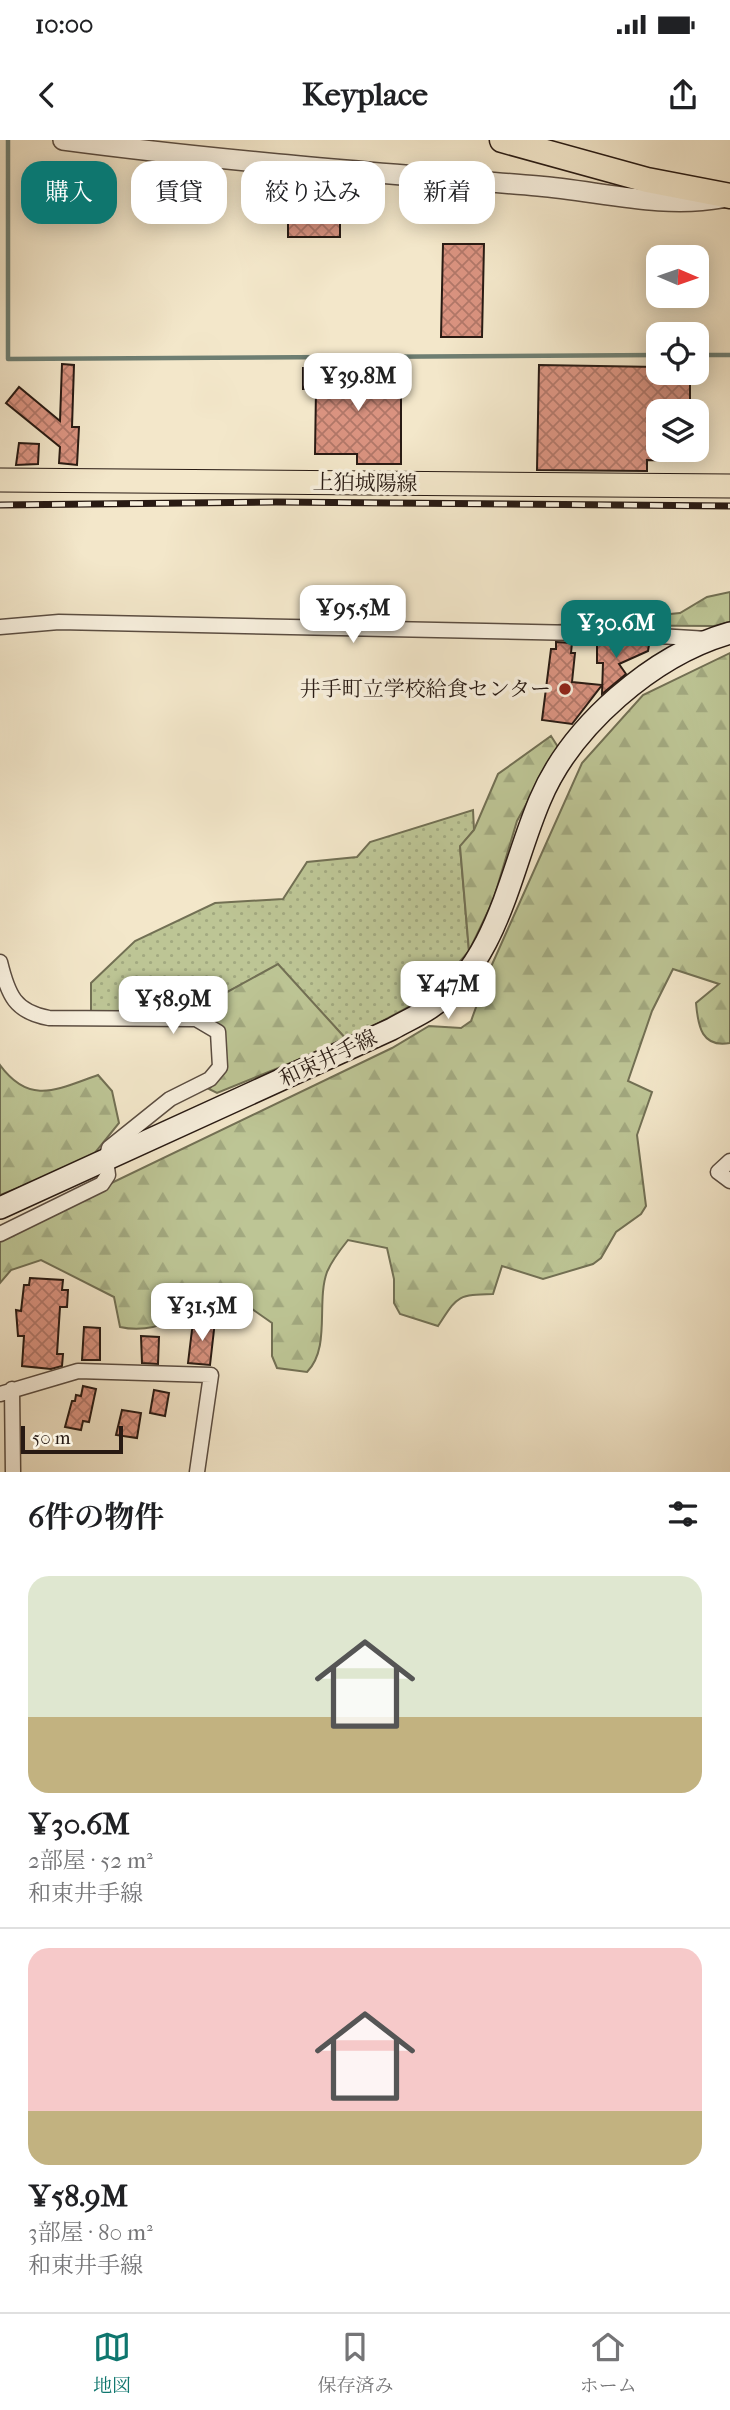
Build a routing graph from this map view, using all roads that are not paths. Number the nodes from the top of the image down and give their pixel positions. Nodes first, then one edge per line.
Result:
1 (64, 140) edge
2 (502, 140) edge
3 (730, 196) edge
4 (0, 480) edge
5 (730, 486) edge
6 (0, 627) edge
7 (730, 633) edge
8 (708, 639) junction
9 (0, 962) edge
10 (3, 984) edge
11 (106, 1160) junction
12 (730, 1161) edge
13 (730, 1181) edge
14 (0, 1208) edge
15 (0, 1234) edge
16 (6, 1391) edge
17 (13, 1472) edge
18 (197, 1472) edge

1 - 3 street
2 - 3 highway
4 - 5 main road, 上狛城陽線
6 - 8 street
7 - 8 main road, 和束井手線
8 - 11 main road, 和束井手線
9 - 10 street
10 - 11 street
11 - 14 main road, 和束井手線
11 - 15 street
12 - 13 street
16 - 17 street
16 - 18 street

